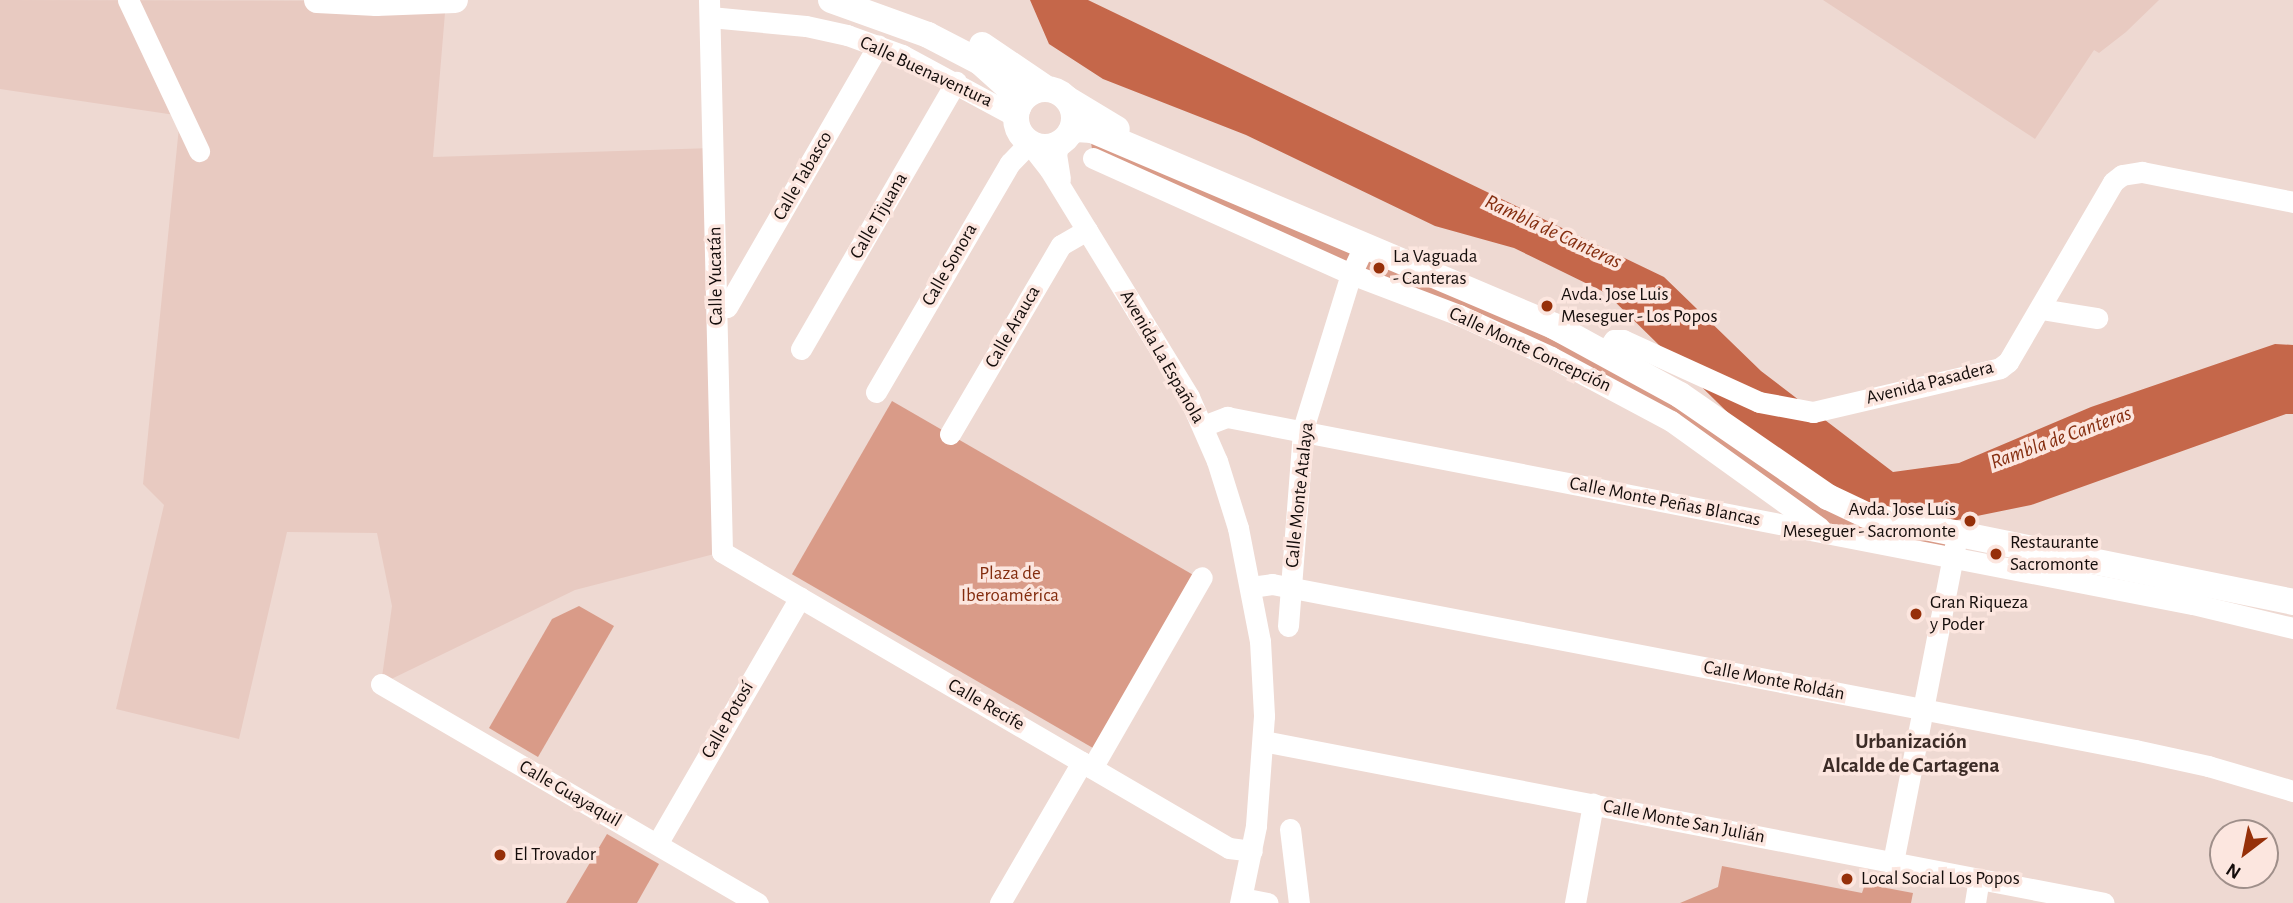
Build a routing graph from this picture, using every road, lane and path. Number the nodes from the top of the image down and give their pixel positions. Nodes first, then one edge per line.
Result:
1 (128, 0) edge
2 (317, 0) edge
3 (455, 0) edge
4 (831, 0) edge
5 (885, 0) edge
6 (709, 9) edge
7 (878, 45) junction
8 (956, 82) junction
9 (1057, 94) junction
10 (1016, 111) junction
11 (1064, 139) junction
12 (1029, 143) junction
13 (199, 151) dead end
14 (1093, 158) dead end
15 (1064, 194) junction
16 (1246, 196) junction
17 (2293, 202) edge
18 (1087, 230) junction
19 (1363, 247) junction
20 (1351, 274) junction
21 (727, 307) dead end
22 (2041, 309) junction
23 (2097, 318) dead end
24 (801, 349) dead end
25 (1605, 352) junction
26 (876, 392) dead end
27 (1203, 426) junction
28 (1302, 431) junction
29 (950, 434) dead end
30 (1885, 521) joint
31 (1827, 533) junction
32 (1954, 546) junction
33 (722, 552) joint
34 (1202, 578) dead end
35 (1251, 587) junction
36 (1291, 588) junction
37 (800, 597) junction
38 (2293, 603) edge
39 (1288, 625) dead end
40 (2293, 628) edge
41 (382, 684) dead end
42 (1923, 709) junction
43 (1263, 741) junction
44 (1087, 765) junction
45 (2293, 791) edge
46 (1594, 804) junction
47 (1290, 829) dead end
48 (657, 844) junction
49 (1252, 851) junction
50 (1894, 862) junction
51 (1979, 879) junction
52 (1241, 901) edge
53 (757, 903) edge
54 (1000, 903) edge
55 (1268, 903) edge
56 (1299, 903) edge
57 (1575, 903) edge
58 (1975, 903) edge
59 (2103, 903) edge

1 - 13 street
2 - 3 main road
4 - 10 main road, Calle Buenaventura
5 - 9 main road
6 - 7 street, Calle Buenaventura
6 - 33 street, Calle Yucatán
7 - 8 street, Calle Buenaventura
7 - 21 street, Calle Tabasco
8 - 10 street, Calle Buenaventura
8 - 24 street, Calle Tijuana
9 - 10 main road
9 - 11 main road
9 - 16 main road, Calle Monte Concepción
10 - 12 main road
11 - 12 main road
11 - 15 street, Avenida La Española
11 - 16 main road, Calle Monte Concepción
12 - 15 street, Avenida La Española
12 - 26 street, Calle Sonora
14 - 20 street, Calle Monte Concepción
15 - 18 street, Avenida La Española
16 - 19 main road, Calle Monte Concepción
17 - 22 street, Avenida Pasadera
18 - 27 street, Avenida La Española
18 - 29 street, Calle Arauca
19 - 20 street, Calle Monte Atalaya
19 - 25 main road, Calle Monte Concepción
20 - 28 street, Calle Monte Atalaya
20 - 31 street, Calle Monte Concepción
22 - 23 street
22 - 25 street, Avenida Pasadera
25 - 30 main road, Calle Monte Concepción
27 - 28 street, Calle Monte Peñas Blancas
27 - 35 street, Avenida La Española
28 - 31 street, Calle Monte Peñas Blancas
28 - 36 street, Calle Monte Atalaya
30 - 32 main road, Calle Monte Peñas Blancas
31 - 32 street, Calle Monte Peñas Blancas
32 - 38 main road, Calle Monte Peñas Blancas
32 - 40 street, Calle Monte Peñas Blancas
32 - 42 street
33 - 37 street, Calle Recife
34 - 44 street
35 - 36 street, Calle Monte Roldán
35 - 43 street, Avenida La Española
36 - 39 street, Calle Monte Atalaya
36 - 42 street, Calle Monte Roldán
37 - 44 street, Calle Recife
37 - 48 street, Calle Potosí
41 - 48 street, Calle Guayaquil
42 - 45 street, Calle Monte Roldán
42 - 50 street
43 - 46 street, Calle Monte San Julián
43 - 49 street, Avenida La Española
44 - 49 street, Calle Recife
44 - 54 street
46 - 50 street, Calle Monte San Julián
46 - 57 street
47 - 56 street
48 - 53 street, Calle Guayaquil
49 - 52 street, Avenida La Española
50 - 51 street, Calle Monte San Julián
51 - 58 street
51 - 59 street, Calle Monte San Julián
52 - 55 street

